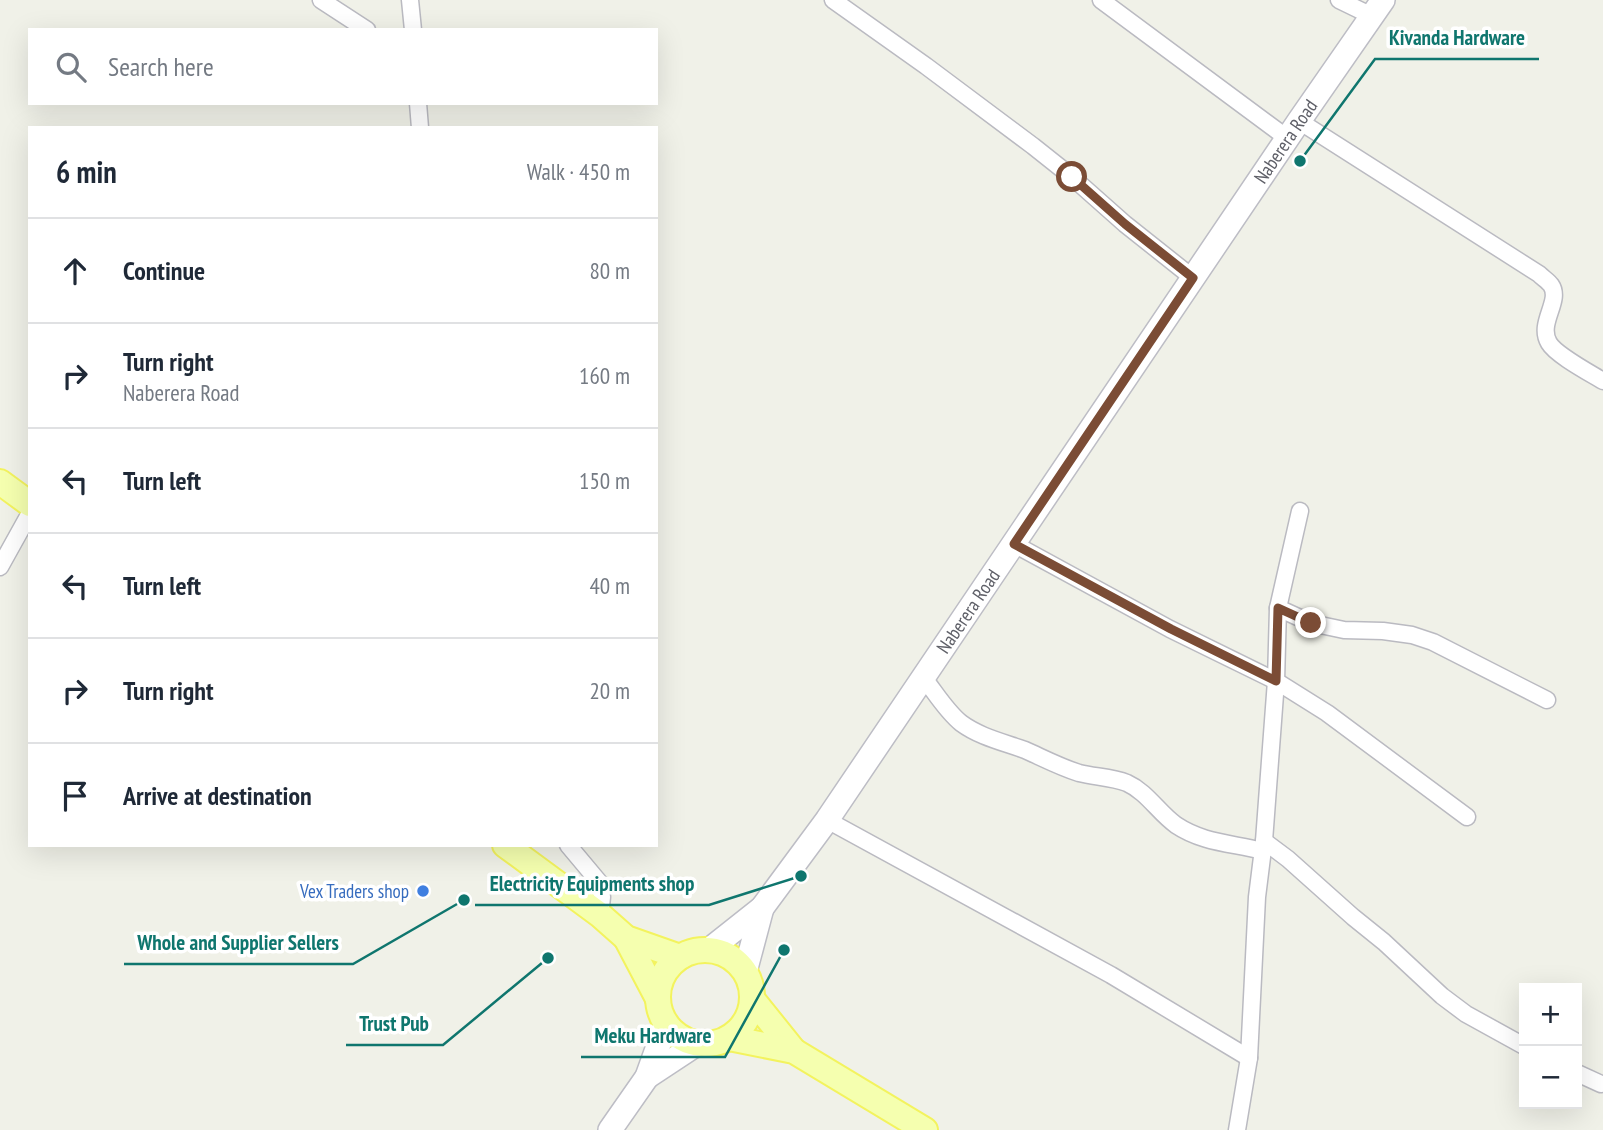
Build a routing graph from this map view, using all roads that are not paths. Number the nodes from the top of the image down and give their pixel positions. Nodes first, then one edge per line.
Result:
1 (321, 0) edge
2 (410, 0) edge
3 (833, 0) edge
4 (1101, 0) edge
5 (1339, 0) edge
6 (1378, 8) edge
7 (364, 28) edge
8 (412, 28) edge
9 (418, 105) edge
10 (420, 126) edge
11 (1293, 130) junction
12 (1193, 278) junction
13 (1603, 380) edge
14 (0, 482) edge
15 (28, 502) edge
16 (1300, 511) dead end
17 (28, 516) edge
18 (1014, 544) junction
19 (2, 559) edge
20 (1278, 608) junction
21 (923, 677) junction
22 (1276, 681) junction
23 (1547, 700) dead end
24 (1467, 817) dead end
25 (827, 820) junction
26 (1263, 846) junction
27 (508, 847) edge
28 (570, 847) edge
29 (762, 908) junction
30 (600, 915) junction
31 (626, 938) junction
32 (709, 950) junction
33 (681, 957) junction
34 (745, 972) junction
35 (657, 997) junction
36 (752, 1000) junction
37 (666, 1024) junction
38 (729, 1038) junction
39 (1519, 1043) edge
40 (697, 1044) junction
41 (794, 1051) junction
42 (1249, 1058) junction
43 (1582, 1075) edge
44 (647, 1077) junction
45 (1601, 1084) dead end
46 (610, 1130) edge
47 (925, 1130) edge
48 (1237, 1130) edge

1 - 7 street
2 - 8 street
3 - 12 street
4 - 11 street
5 - 6 street
6 - 11 street, Naberera Road
9 - 10 street
11 - 12 street, Naberera Road
11 - 13 street
12 - 18 street, Naberera Road
14 - 15 main road
16 - 20 street
17 - 19 street
18 - 21 street, Naberera Road
18 - 22 street
20 - 22 street
20 - 23 street
21 - 25 street, Naberera Road
21 - 26 street
22 - 24 street
22 - 26 street
25 - 29 street, Naberera Road
25 - 42 street
26 - 39 street
26 - 42 street
27 - 30 main road
28 - 30 street
29 - 32 street, Naberera Road
29 - 34 street, Naberera Road
30 - 31 main road
31 - 33 main road
31 - 35 main road
32 - 33 main road
32 - 34 main road
33 - 35 main road
34 - 36 main road
35 - 37 main road
36 - 38 main road
36 - 41 main road
37 - 40 main road
37 - 44 street
38 - 40 main road
38 - 41 main road
40 - 44 street
41 - 47 main road
42 - 48 street
43 - 45 street
44 - 46 street

